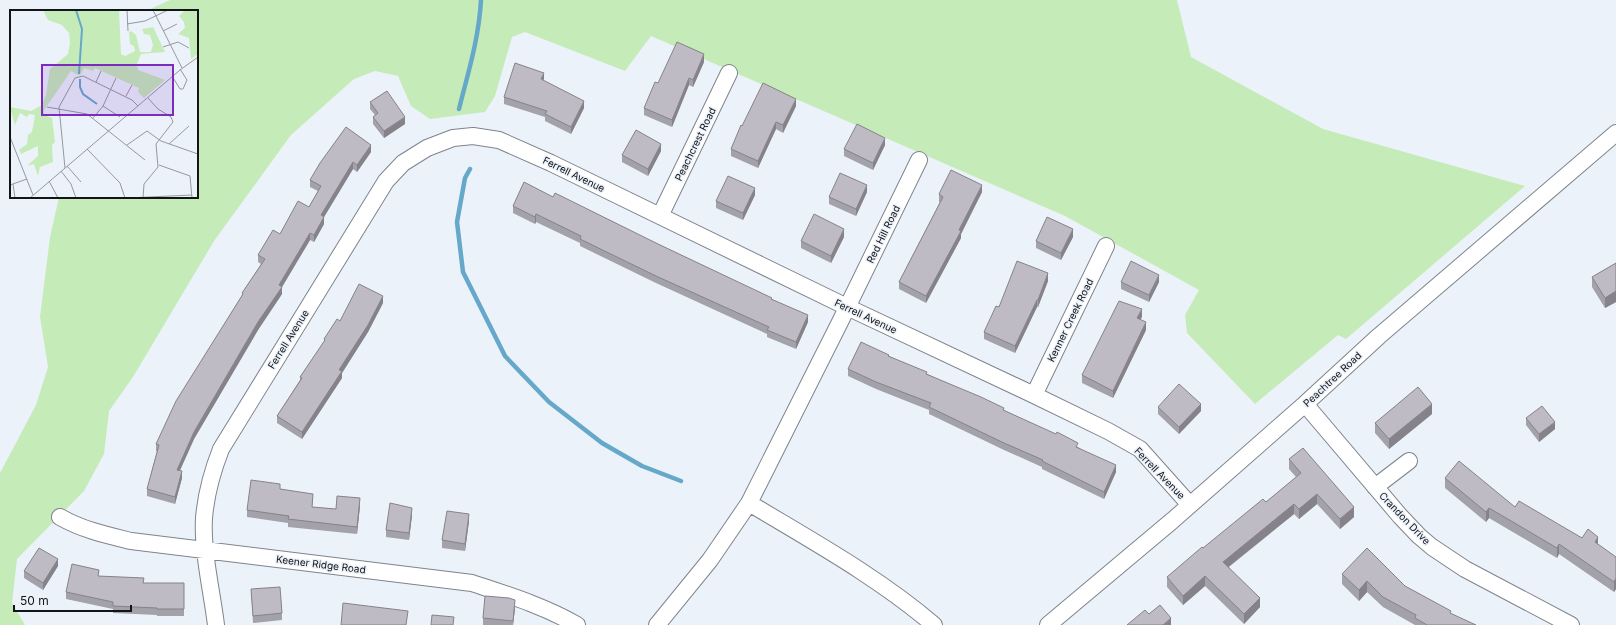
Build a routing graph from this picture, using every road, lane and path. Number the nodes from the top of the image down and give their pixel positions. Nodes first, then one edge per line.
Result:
1 (729, 73) dead end
2 (1615, 138) edge
3 (919, 160) dead end
4 (660, 216) junction
5 (1106, 246) dead end
6 (847, 307) junction
7 (1034, 394) junction
8 (1305, 404) junction
9 (1409, 461) dead end
10 (1375, 488) junction
11 (749, 503) junction
12 (1190, 505) junction
13 (60, 518) dead end
14 (206, 550) junction
15 (216, 625) edge
16 (576, 625) edge
17 (657, 625) edge
18 (934, 625) edge
19 (1048, 625) edge
20 (1571, 625) edge

1 - 4 street, Peachcrest Road
2 - 8 street, Peachtree Road
3 - 6 street, Red Hill Road
4 - 6 street, Ferrell Avenue
4 - 14 street, Ferrell Avenue
5 - 7 street, Kenner Creek Road
6 - 7 street, Ferrell Avenue
6 - 11 street, Red Hill Road
7 - 12 street, Ferrell Avenue
8 - 10 street, Crandon Drive
8 - 12 street, Peachtree Road
9 - 10 street
10 - 20 street, Crandon Drive
11 - 17 street, Red Hill Road
11 - 18 street
12 - 19 street, Peachtree Road
13 - 14 street, Keener Ridge Road
14 - 15 street, Ferrell Avenue
14 - 16 street, Keener Ridge Road

